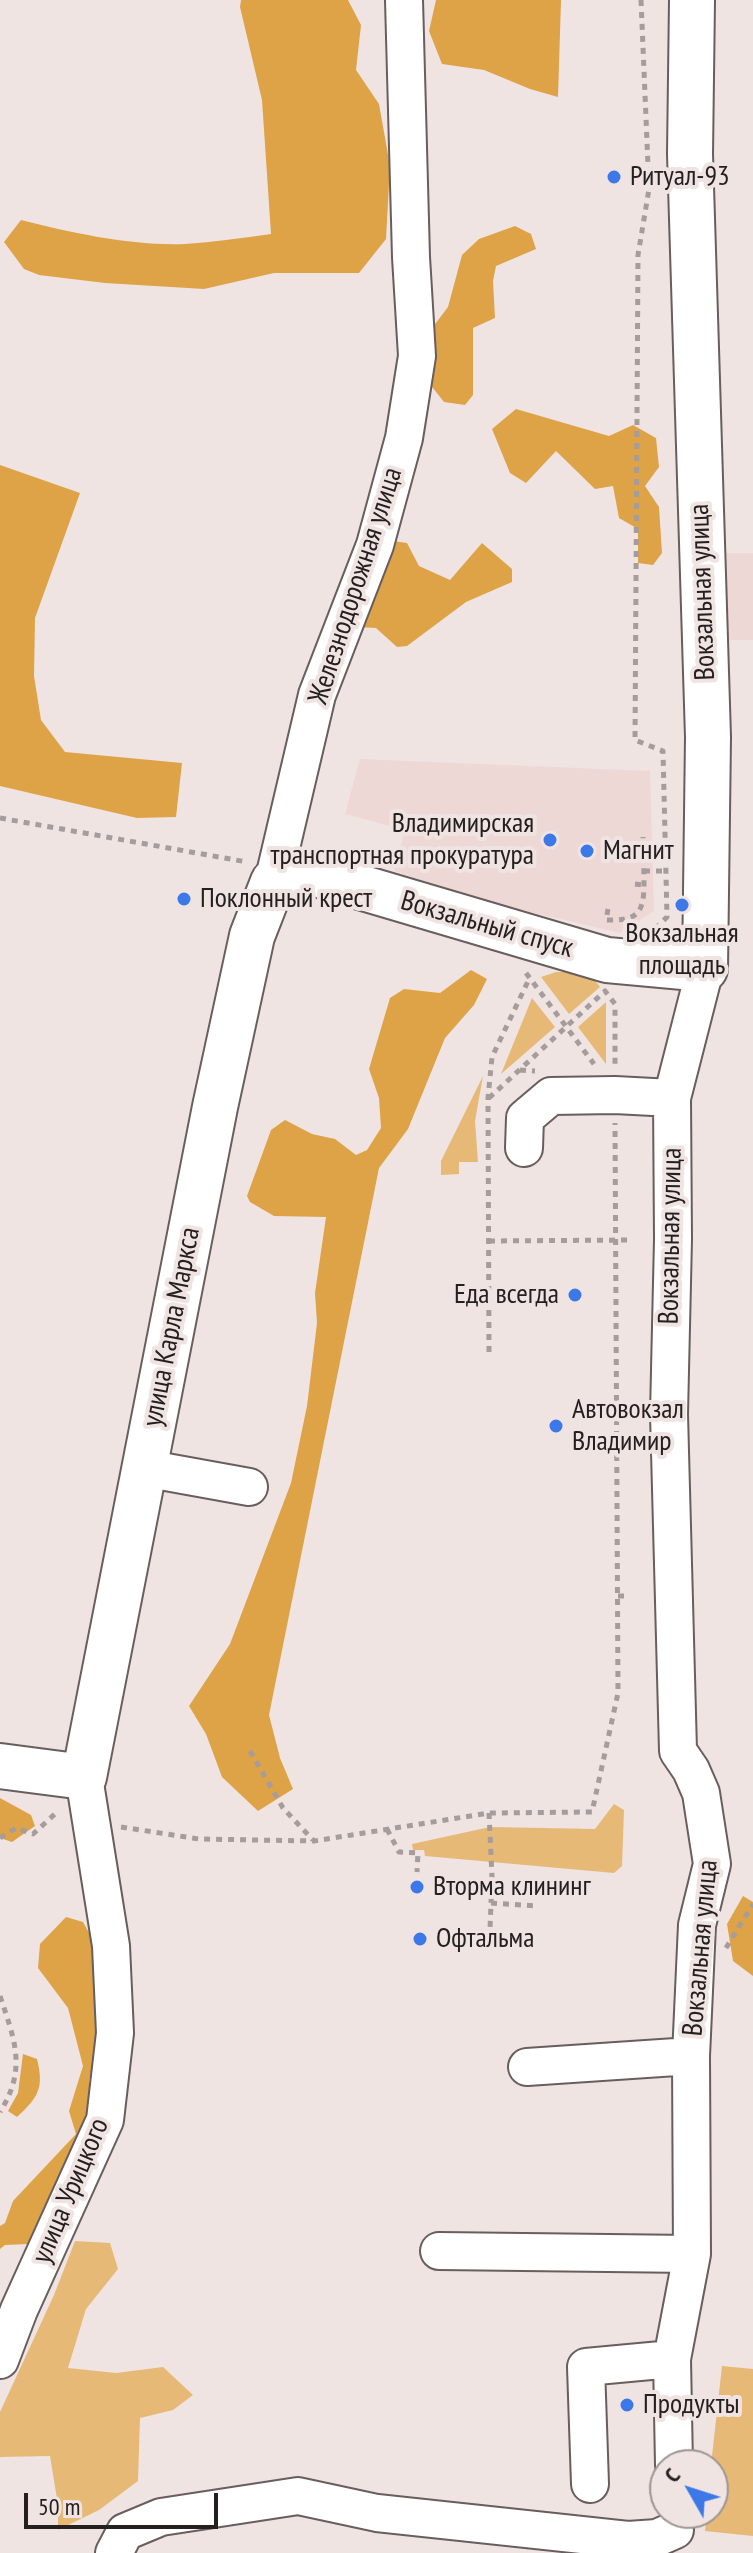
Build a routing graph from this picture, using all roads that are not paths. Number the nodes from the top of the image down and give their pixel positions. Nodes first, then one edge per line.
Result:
1 (404, 0) edge
2 (692, 0) edge
3 (258, 872) junction
4 (705, 969) junction
5 (672, 1098) junction
6 (524, 1148) dead end
7 (144, 1468) junction
8 (249, 1487) dead end
9 (0, 1766) edge
10 (84, 1777) junction
11 (691, 2056) junction
12 (527, 2067) dead end
13 (439, 2251) dead end
14 (692, 2254) junction
15 (10, 2317) edge
16 (672, 2359) junction
17 (0, 2360) edge
18 (674, 2449) edge
19 (590, 2484) dead end
20 (676, 2532) edge
21 (114, 2553) edge

1 - 3 street, Железнодорожная улица
2 - 4 main road, Вокзальная улица
3 - 4 main road, Вокзальный спуск
3 - 7 main road, улица Карла Маркса
4 - 5 street, Вокзальная улица
5 - 6 street
5 - 11 street, Вокзальная улица
7 - 8 street
7 - 10 main road, улица Карла Маркса
9 - 10 main road
10 - 15 street, улица Урицкого
11 - 12 street
11 - 14 street, Вокзальная улица
13 - 14 street
14 - 16 street, Вокзальная улица
15 - 17 street, улица Урицкого
16 - 18 street, Вокзальная улица
16 - 19 street
20 - 21 street

